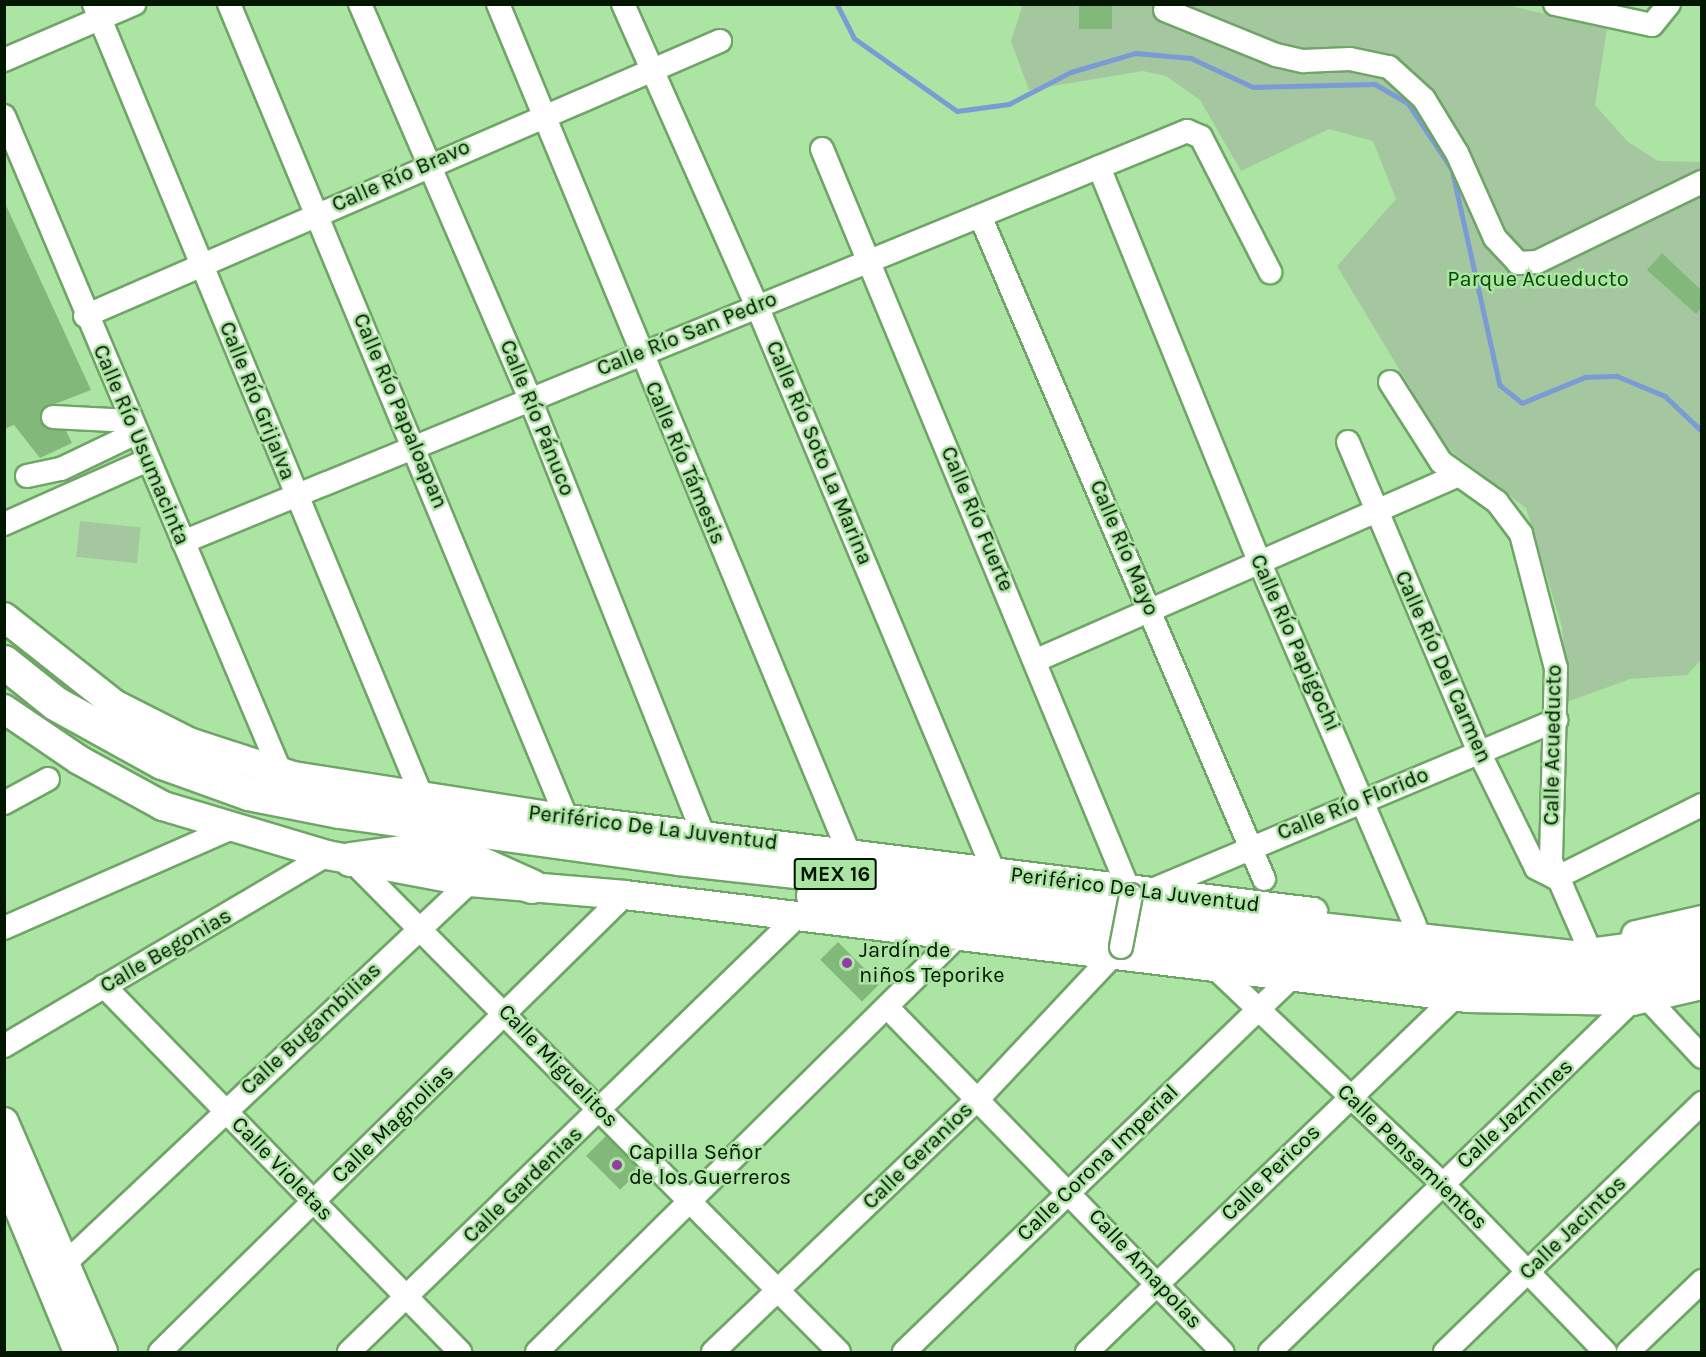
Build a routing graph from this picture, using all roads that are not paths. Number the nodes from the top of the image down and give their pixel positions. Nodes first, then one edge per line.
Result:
1 (229, 4) edge
2 (360, 4) edge
3 (498, 4) edge
4 (623, 4) edge
5 (1556, 5) edge
6 (113, 9) edge
7 (1165, 10) dead end
8 (1664, 13) edge
9 (720, 41) dead end
10 (4, 60) edge
11 (651, 67) junction
12 (541, 115) junction
13 (4, 116) edge
14 (822, 149) dead end
15 (430, 163) junction
16 (1092, 170) junction
17 (1701, 182) edge
18 (315, 214) junction
19 (981, 218) junction
20 (868, 260) junction
21 (203, 264) junction
22 (1270, 272) dead end
23 (757, 306) junction
24 (85, 316) junction
25 (639, 354) junction
26 (1390, 382) dead end
27 (530, 399) junction
28 (53, 417) dead end
29 (133, 427) junction
30 (1348, 442) dead end
31 (416, 446) junction
32 (148, 460) junction
33 (27, 476) dead end
34 (1457, 476) junction
35 (295, 496) junction
36 (1375, 512) junction
37 (4, 524) edge
38 (183, 542) junction
39 (1259, 561) junction
40 (1151, 609) junction
41 (4, 617) edge
42 (1037, 660) junction
43 (4, 662) edge
44 (4, 688) edge
45 (4, 709) edge
46 (1557, 720) junction
47 (1479, 752) junction
48 (281, 772) junction
49 (48, 779) dead end
50 (384, 794) junction
51 (422, 797) junction
52 (1365, 802) junction
53 (4, 803) edge
54 (1701, 805) edge
55 (645, 828) joint
56 (230, 829) junction
57 (544, 831) junction
58 (704, 836) junction
59 (1251, 845) junction
60 (440, 849) junction
61 (849, 853) junction
62 (338, 857) junction
63 (994, 872) junction
64 (1556, 878) junction
65 (1264, 879) dead end
66 (470, 882) junction
67 (531, 886) junction
68 (1137, 892) junction
69 (625, 895) junction
70 (798, 916) junction
71 (1701, 920) edge
72 (1416, 925) junction
73 (420, 926) junction
74 (4, 928) edge
75 (957, 938) junction
76 (1701, 940) edge
77 (1586, 941) junction
78 (1120, 950) junction
79 (1701, 964) edge
80 (1214, 967) junction
81 (1294, 975) junction
82 (1701, 985) edge
83 (105, 986) junction
84 (1456, 996) junction
85 (1640, 1000) junction
86 (888, 1008) junction
87 (1257, 1008) junction
88 (506, 1012) junction
89 (4, 1046) edge
90 (1701, 1058) edge
91 (1350, 1097) junction
92 (979, 1098) junction
93 (1701, 1103) edge
94 (600, 1109) junction
95 (225, 1110) junction
96 (4, 1122) edge
97 (4, 1173) edge
98 (1442, 1183) junction
99 (1071, 1191) junction
100 (314, 1201) junction
101 (693, 1203) junction
102 (57, 1271) junction
103 (1527, 1272) junction
104 (1701, 1281) edge
105 (1158, 1283) junction
106 (778, 1289) junction
107 (407, 1298) junction
108 (78, 1353) edge
109 (103, 1353) edge
110 (160, 1353) edge
111 (349, 1353) edge
112 (460, 1353) edge
113 (537, 1353) edge
114 (713, 1353) edge
115 (839, 1353) edge
116 (904, 1353) edge
117 (1088, 1353) edge
118 (1223, 1353) edge
119 (1270, 1353) edge
120 (1445, 1353) edge
121 (1605, 1353) edge
122 (1628, 1353) edge

1 - 18 street, Calle Río Papaloapan
2 - 15 street, Calle Río Pánuco
3 - 12 street, Calle Río Támesis
4 - 11 street, Calle Río Soto La Marina
5 - 8 street
6 - 10 street
6 - 21 street, Calle Río Grijalva
7 - 17 street
9 - 11 street, Calle Río Bravo
11 - 12 street, Calle Río Bravo
11 - 23 street, Calle Río Soto La Marina
12 - 15 street, Calle Río Bravo
12 - 25 street, Calle Río Támesis
13 - 24 street, Calle Río Usumacinta
14 - 20 street, Calle Río Fuerte
15 - 18 street, Calle Río Bravo
15 - 27 street, Calle Río Pánuco
16 - 19 street, Calle Río San Pedro
16 - 22 street, Calle Río San Pedro
16 - 39 street, Calle Río Papigochi
18 - 21 street, Calle Río Bravo
18 - 31 street, Calle Río Papaloapan
19 - 20 street, Calle Río San Pedro
19 - 40 street, Calle Río Mayo
20 - 23 street, Calle Río San Pedro
20 - 42 street, Calle Río Fuerte
21 - 24 street, Calle Río Bravo
21 - 35 street, Calle Río Grijalva
23 - 25 street, Calle Río San Pedro
23 - 63 street, Calle Río Soto La Marina
24 - 29 street, Calle Río Usumacinta
25 - 27 street, Calle Río San Pedro
25 - 61 street, Calle Río Támesis
26 - 34 street, Calle Acueducto
27 - 31 street, Calle Río San Pedro
27 - 58 street, Calle Río Pánuco
28 - 29 street
29 - 32 street, Calle Río Usumacinta
29 - 33 street
30 - 36 street, Calle Río Del Carmen
31 - 35 street, Calle Río San Pedro
31 - 57 street, Calle Río Papaloapan
32 - 37 street
32 - 38 street, Calle Río Usumacinta
34 - 36 street
34 - 46 street, Calle Acueducto
35 - 38 street, Calle Río San Pedro
35 - 51 street, Calle Río Grijalva
36 - 39 street
36 - 47 street, Calle Río Del Carmen
38 - 48 street, Calle Río Usumacinta
39 - 40 street
39 - 52 street, Calle Río Papigochi
40 - 42 street
40 - 59 street, Calle Río Mayo
41 - 48 main road, Periférico De La Juventud
42 - 68 street, Calle Río Fuerte
43 - 57 highway, Periférico De La Juventud / MEX 16
44 - 60 highway, Periférico De La Juventud / MEX 16
45 - 56 main road
46 - 47 street, Calle Río Florido
46 - 64 street, Calle Acueducto
47 - 52 street, Calle Río Florido
47 - 64 street, Calle Río Del Carmen
48 - 50 main road, Periférico De La Juventud
49 - 53 street
50 - 51 main road, Periférico De La Juventud
50 - 57 highway
51 - 57 main road, Periférico De La Juventud
52 - 59 street, Calle Río Florido
52 - 72 street, Calle Río Papigochi
54 - 64 street
55 - 57 highway
55 - 58 main road, Periférico De La Juventud
56 - 62 main road
56 - 74 street
57 - 76 highway, Periférico De La Juventud / MEX 16
58 - 61 main road, Periférico De La Juventud
59 - 65 street, Calle Río Mayo
59 - 68 street, Calle Río Florido
60 - 62 highway
60 - 67 highway
60 - 79 highway, Periférico De La Juventud / MEX 16
61 - 63 main road, Periférico De La Juventud
62 - 66 main road
62 - 73 street, Calle Miguelitos
62 - 83 street, Calle Begonias
63 - 68 main road, Periférico De La Juventud
64 - 77 street, Calle Acueducto
66 - 67 main road
66 - 73 street, Calle Bugambilias
67 - 69 main road
68 - 72 main road, Periférico De La Juventud
68 - 78 street, bridge
69 - 70 main road
69 - 88 street, Calle Magnolias
70 - 75 main road
70 - 94 street, Calle Gardenias
71 - 77 main road, Periférico De La Juventud
72 - 77 main road, Periférico De La Juventud
73 - 88 street, Calle Miguelitos
73 - 95 street, Calle Bugambilias
75 - 78 main road
75 - 86 street
78 - 80 main road
78 - 92 street, Calle Geranios
80 - 81 main road
80 - 87 street, Calle Pensamientos
81 - 84 main road
81 - 87 street, Calle Corona Imperial
82 - 85 main road
83 - 89 street, Calle Begonias
83 - 95 street, Calle Violetas
84 - 85 main road
84 - 91 street, Calle Pericos
85 - 90 street
85 - 98 street, Calle Jazmines
86 - 92 street, Calle Amapolas
86 - 101 street
87 - 91 street, Calle Pensamientos
87 - 99 street, Calle Corona Imperial
88 - 94 street, Calle Miguelitos
88 - 100 street, Calle Magnolias
91 - 98 street, Calle Pensamientos
91 - 105 street, Calle Pericos
92 - 99 street, Calle Amapolas
92 - 106 street, Calle Geranios
93 - 103 street, Calle Jacintos
94 - 101 street, Calle Miguelitos
94 - 107 street, Calle Gardenias
95 - 100 street, Calle Violetas
95 - 102 street, Calle Bugambilias
96 - 102 main road
97 - 102 main road
98 - 103 street, Calle Pensamientos
98 - 119 street, Calle Jazmines
99 - 105 street, Calle Amapolas
99 - 116 street, Calle Corona Imperial
100 - 107 street, Calle Violetas
100 - 110 street, Calle Magnolias
101 - 106 street, Calle Miguelitos
101 - 113 street
102 - 108 main road
102 - 109 main road
103 - 120 street, Calle Jacintos
103 - 121 street, Calle Pensamientos
104 - 122 street
105 - 117 street, Calle Pericos
105 - 118 street, Calle Amapolas
106 - 114 street, Calle Geranios
106 - 115 street, Calle Miguelitos
107 - 111 street, Calle Gardenias
107 - 112 street, Calle Violetas

